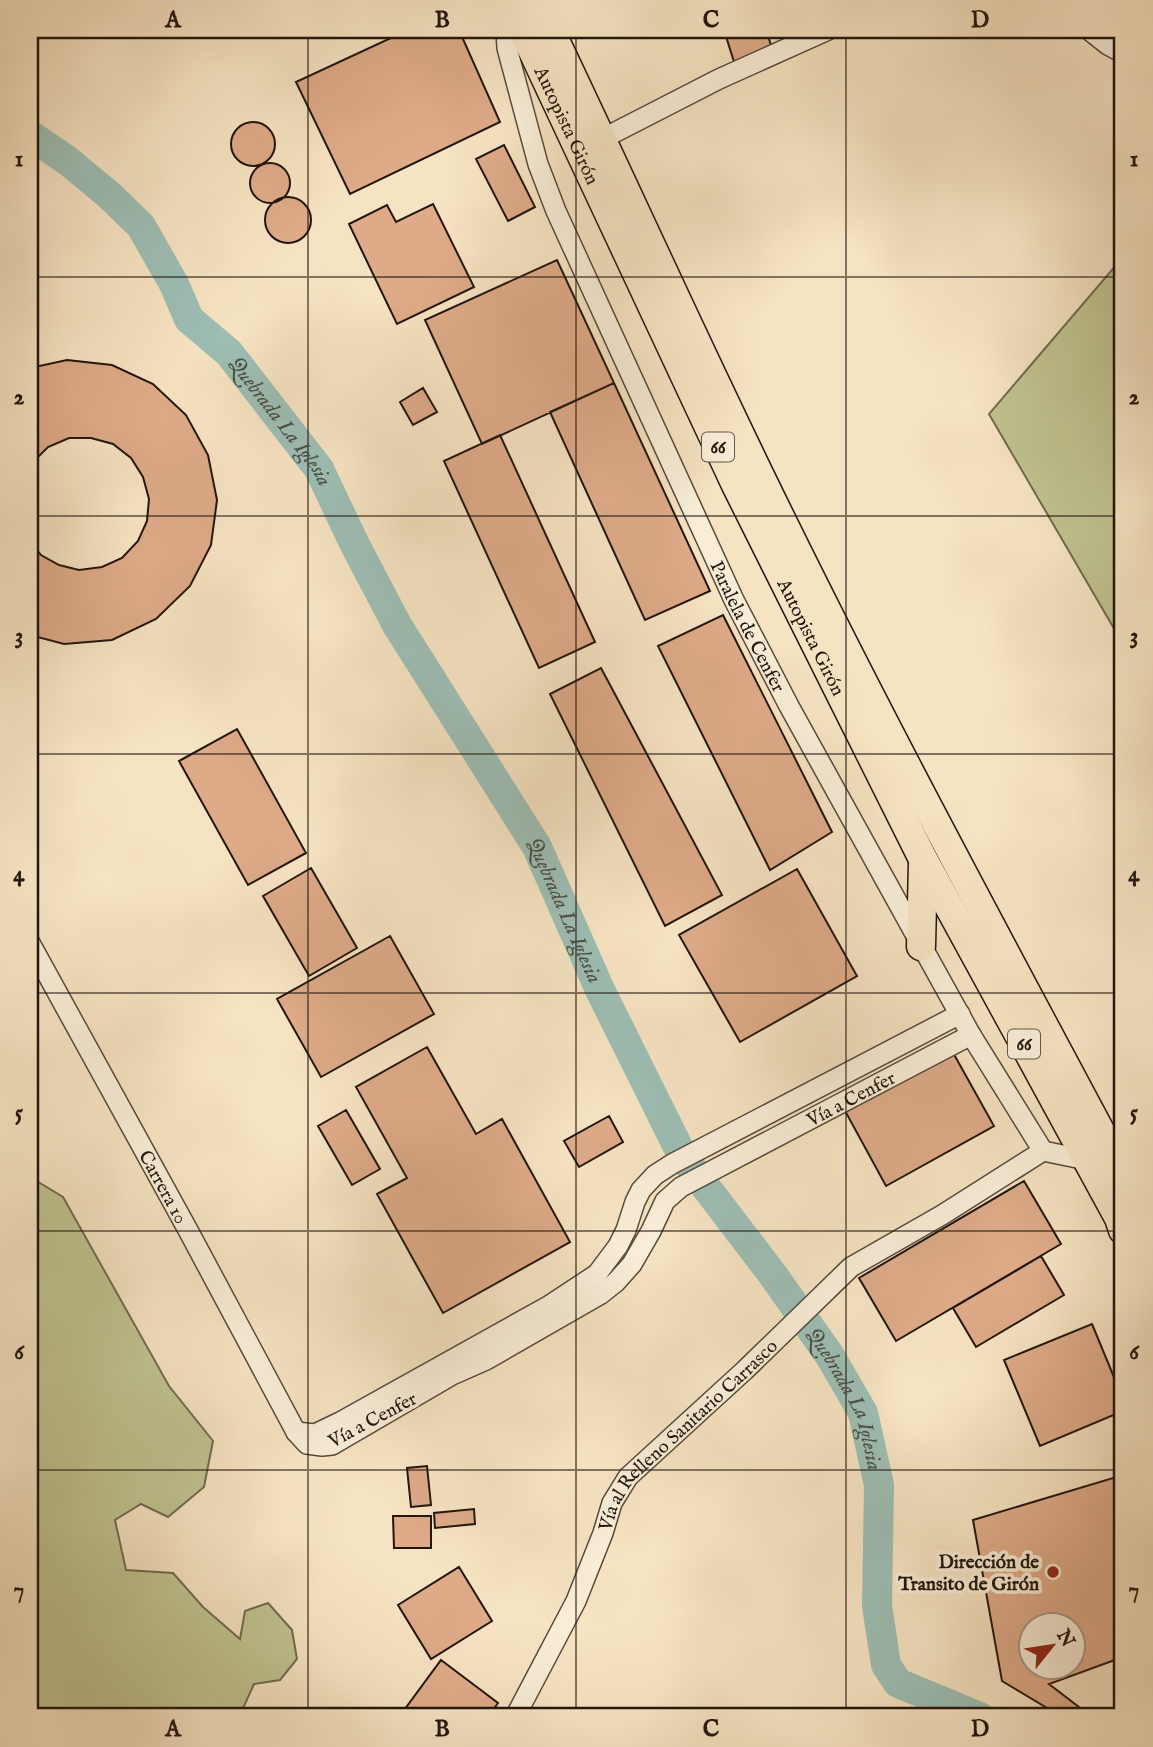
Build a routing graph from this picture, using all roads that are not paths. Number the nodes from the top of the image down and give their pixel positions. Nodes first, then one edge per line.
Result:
1 (506, 30) edge
2 (523, 30) edge
3 (550, 30) edge
4 (828, 30) edge
5 (1089, 30) edge
6 (1123, 53) edge
7 (602, 139) junction
8 (923, 859) junction
9 (30, 943) edge
10 (921, 946) junction
11 (960, 1014) junction
12 (971, 1035) junction
13 (1043, 1151) junction
14 (1087, 1160) junction
15 (1123, 1174) edge
16 (1123, 1230) edge
17 (296, 1432) junction
18 (515, 1717) edge

1 - 10 street, Paralela de Cenfer
2 - 8 highway, Autopista Girón / 66
3 - 7 highway, Autopista Girón / 66
4 - 7 street
5 - 6 street
7 - 15 highway, Autopista Girón / 66
8 - 10 highway
8 - 14 highway, Autopista Girón / 66
9 - 17 street, Carrera 10
10 - 11 street, Paralela de Cenfer
11 - 12 street, Paralela de Cenfer
11 - 17 street, Vía a Cenfer
12 - 13 street, Paralela de Cenfer
12 - 17 street, Vía a Cenfer
13 - 14 street
13 - 18 street, Vía al Relleno Sanitario Carrasco
14 - 16 highway, Autopista Girón / 66

